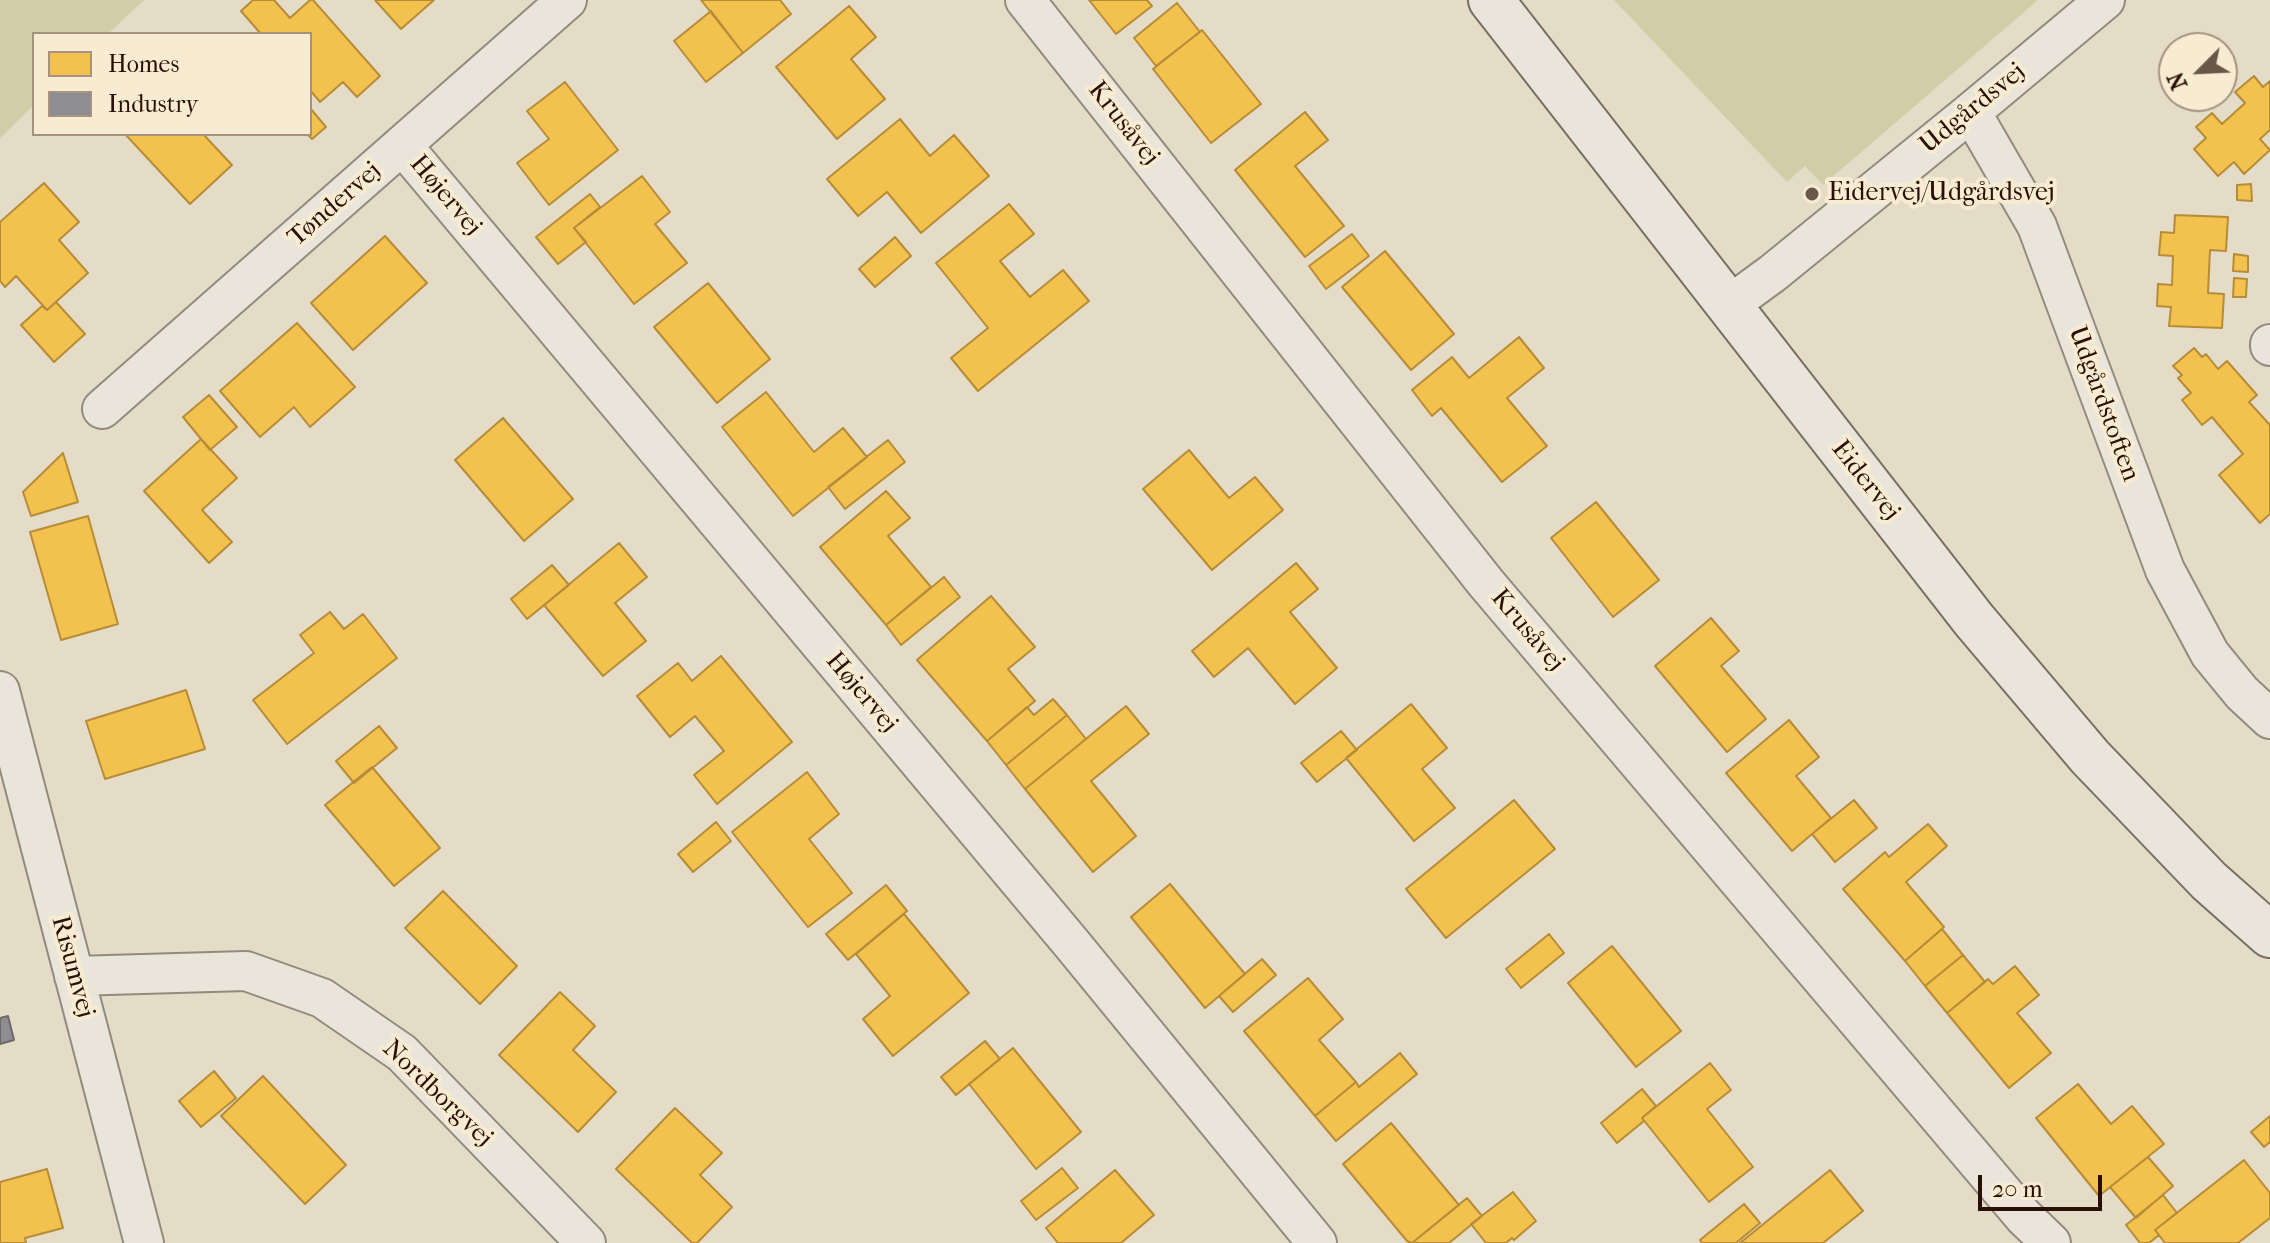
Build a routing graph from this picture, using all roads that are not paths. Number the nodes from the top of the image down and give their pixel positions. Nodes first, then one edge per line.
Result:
1 (567, 0) edge
2 (1025, 0) edge
3 (1491, 0) edge
4 (2105, 0) edge
5 (1971, 112) junction
6 (402, 145) junction
7 (1728, 306) junction
8 (102, 409) dead end
9 (2256, 685) edge
10 (0, 691) edge
11 (2270, 719) edge
12 (2270, 935) edge
13 (74, 976) junction
14 (144, 1243) edge
15 (586, 1243) edge
16 (1317, 1243) edge
17 (2051, 1243) edge

1 - 6 street, Tøndervej
2 - 17 street, Krusåvej
3 - 7 street, Eidervej
4 - 5 street, Udgårdsvej
5 - 7 street, Udgårdsvej
5 - 9 street, Udgårdstoften
6 - 8 street, Tøndervej
6 - 16 street, Højervej
7 - 12 street, Eidervej
9 - 11 street, Udgårdstoften
10 - 13 street, Risumvej
13 - 14 street, Risumvej
13 - 15 street, Nordborgvej

